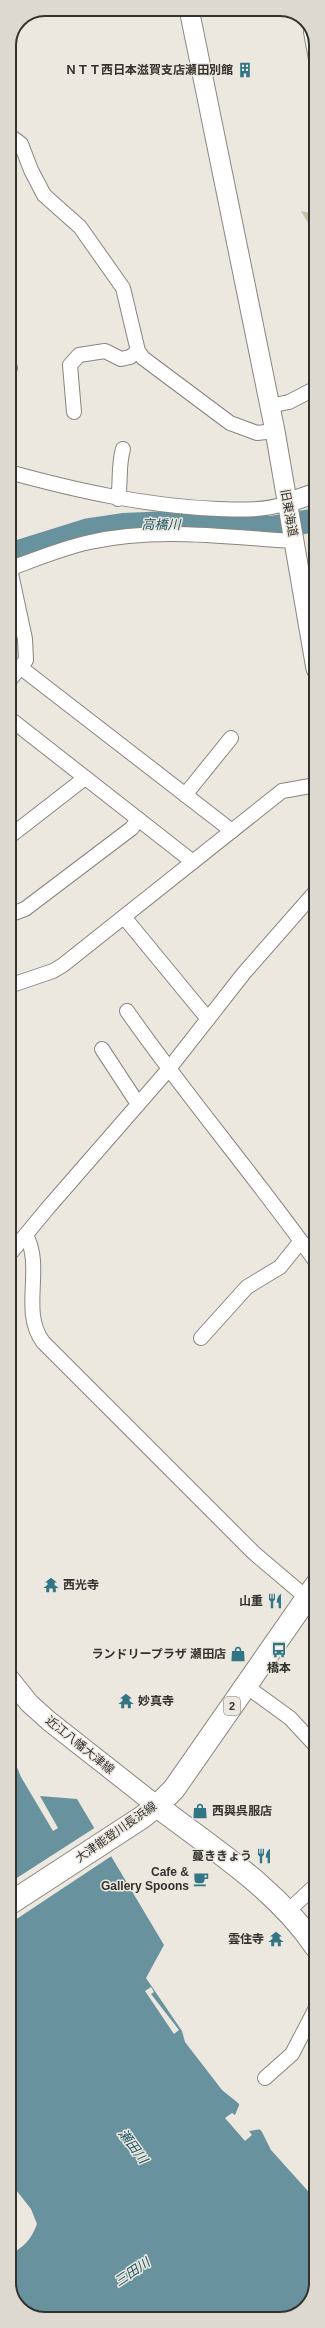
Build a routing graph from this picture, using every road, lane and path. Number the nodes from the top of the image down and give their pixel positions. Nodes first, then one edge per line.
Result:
1 (190, 16) edge
2 (16, 140) edge
3 (138, 351) junction
4 (309, 392) edge
5 (269, 406) junction
6 (74, 412) dead end
7 (275, 431) junction
8 (123, 449) dead end
9 (16, 474) edge
10 (309, 496) edge
11 (118, 499) junction
12 (288, 507) junction
13 (293, 538) junction
14 (16, 567) edge
15 (16, 597) edge
16 (309, 629) edge
17 (20, 667) junction
18 (16, 672) edge
19 (16, 724) edge
20 (231, 738) dead end
21 (85, 778) junction
22 (309, 785) edge
23 (186, 795) junction
24 (138, 820) junction
25 (16, 831) edge
26 (232, 831) junction
27 (193, 862) junction
28 (309, 899) edge
29 (16, 912) edge
30 (124, 917) junction
31 (16, 983) edge
32 (127, 1011) dead end
33 (208, 1019) junction
34 (102, 1049) dead end
35 (168, 1070) junction
36 (138, 1104) junction
37 (26, 1235) junction
38 (301, 1241) junction
39 (16, 1247) edge
40 (309, 1252) edge
41 (201, 1338) dead end
42 (309, 1590) edge
43 (309, 1594) edge
44 (246, 1686) junction
45 (16, 1687) edge
46 (309, 1736) edge
47 (157, 1806) junction
48 (309, 1892) edge
49 (16, 1899) edge
50 (288, 1911) junction
51 (309, 1938) edge
52 (309, 2021) edge
53 (265, 2078) dead end

1 - 5 street, 旧東海道
2 - 3 street
3 - 6 street
3 - 7 street
4 - 5 street
5 - 7 street, 旧東海道
7 - 12 street, 旧東海道
8 - 11 street
9 - 11 street
10 - 12 street
11 - 12 street
12 - 13 street, 旧東海道
13 - 14 street
13 - 16 street, 旧東海道
15 - 17 street
17 - 18 street
17 - 23 street
19 - 21 street
20 - 23 street
21 - 24 street
21 - 25 street
22 - 26 street
23 - 26 street
24 - 27 street
24 - 29 street
26 - 27 street
27 - 30 street
28 - 33 street
30 - 31 street
30 - 33 street
32 - 35 street
33 - 35 street
34 - 36 street
35 - 36 street
35 - 38 street
36 - 37 street
37 - 39 street
37 - 42 street
38 - 40 street
38 - 41 street
43 - 44 main road, 大津能登川長浜線 / 2
44 - 46 street
44 - 47 main road, 大津能登川長浜線 / 2
45 - 47 street, 近江八幡大津線
47 - 49 main road, 大津能登川長浜線 / 2
47 - 50 main road
48 - 50 street
50 - 51 main road
52 - 53 street

